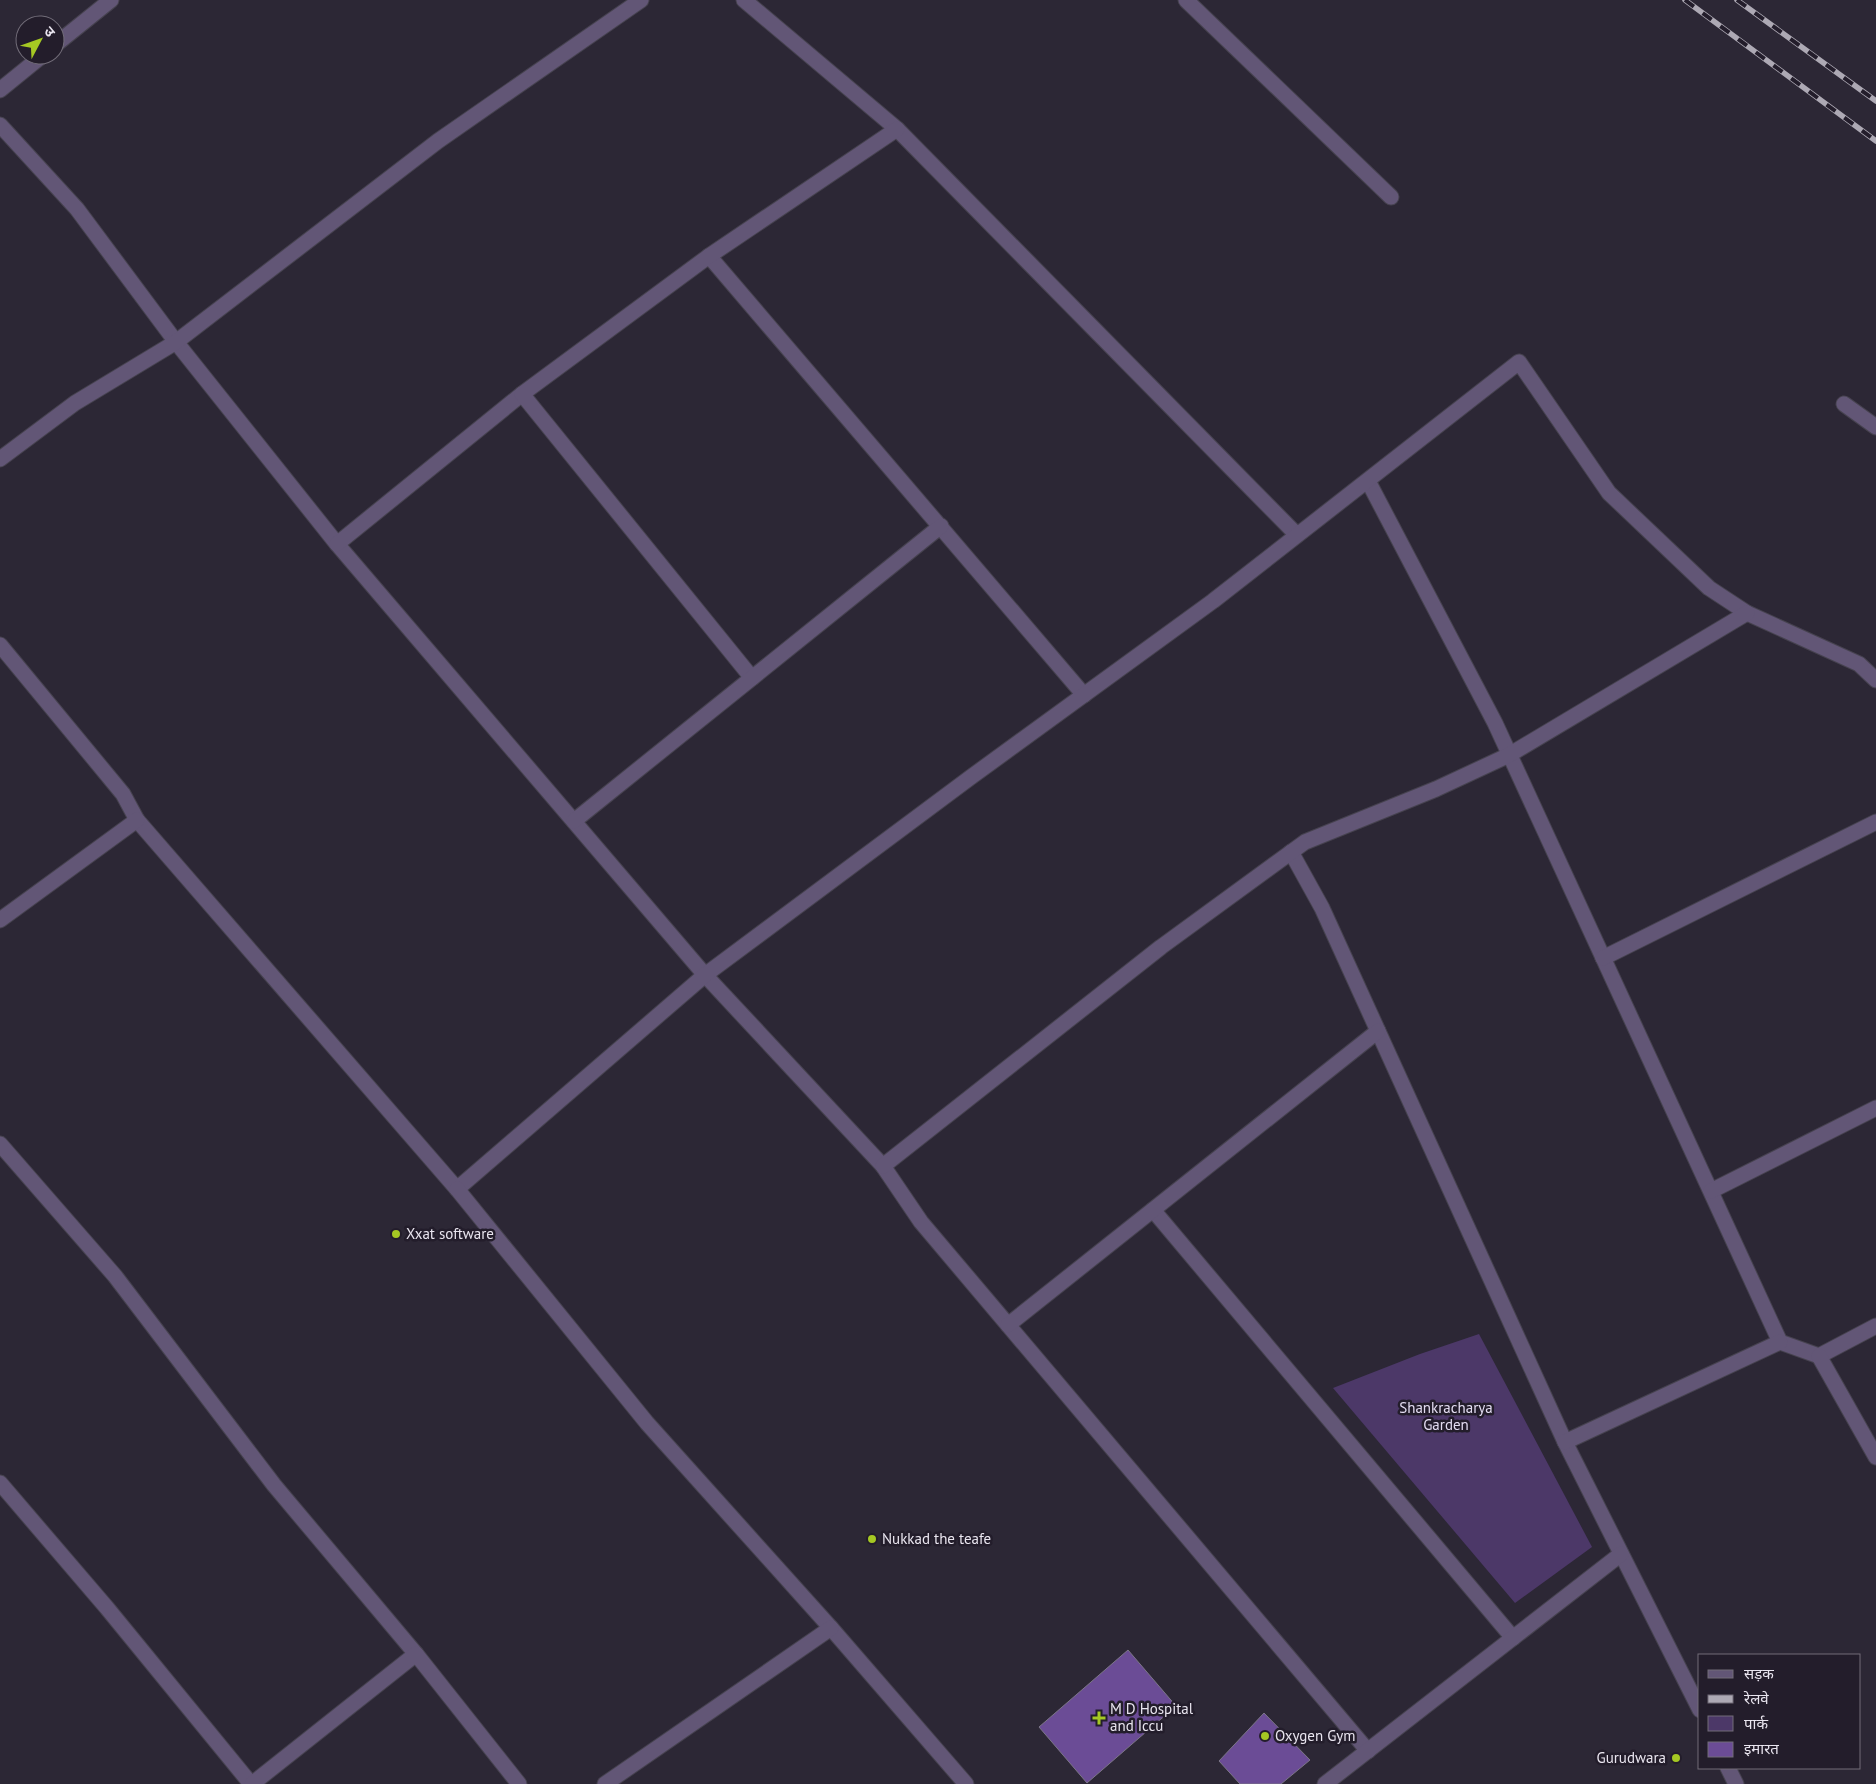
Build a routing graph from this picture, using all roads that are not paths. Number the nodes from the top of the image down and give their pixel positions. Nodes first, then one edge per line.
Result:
1 (111, 0) edge
2 (641, 0) edge
3 (744, 0) edge
4 (1186, 0) edge
5 (65, 38) edge
6 (31, 65) edge
7 (0, 90) edge
8 (0, 124) edge
9 (897, 129) junction
10 (1391, 196) dead end
11 (709, 256) junction
12 (176, 342) junction
13 (522, 394) junction
14 (1844, 404) dead end
15 (1876, 426) edge
16 (0, 459) edge
17 (1368, 481) junction
18 (941, 526) junction
19 (1297, 536) junction
20 (337, 544) junction
21 (1747, 613) junction
22 (0, 645) edge
23 (752, 678) junction
24 (1876, 680) edge
25 (1084, 695) junction
26 (1509, 755) junction
27 (137, 820) junction
28 (574, 821) junction
29 (1876, 822) edge
30 (1291, 852) junction
31 (0, 920) edge
32 (1603, 958) junction
33 (705, 975) junction
34 (1378, 1031) junction
35 (1876, 1108) edge
36 (0, 1144) edge
37 (883, 1166) junction
38 (457, 1189) junction
39 (1710, 1191) junction
40 (1153, 1210) junction
41 (1008, 1325) junction
42 (1876, 1326) edge
43 (1780, 1342) junction
44 (1819, 1356) junction
45 (1565, 1442) junction
46 (1876, 1457) edge
47 (0, 1482) edge
48 (1621, 1554) junction
49 (831, 1628) junction
50 (1513, 1638) junction
51 (416, 1654) junction
52 (1698, 1706) edge
53 (1368, 1750) junction
54 (1728, 1769) edge
55 (252, 1784) edge
56 (519, 1784) edge
57 (605, 1784) edge
58 (966, 1784) edge
59 (1325, 1784) edge
60 (1736, 1784) edge

1 - 5 street
2 - 12 street
3 - 9 street
4 - 10 street
6 - 7 street
8 - 12 street
9 - 11 street
9 - 19 street
11 - 13 street
11 - 18 street
12 - 16 street
12 - 20 street
13 - 20 street
13 - 23 street
14 - 15 street
17 - 19 street
17 - 21 street
17 - 26 street
18 - 23 street
18 - 25 street
19 - 25 street
20 - 28 street
21 - 24 street
21 - 26 street
22 - 27 street
23 - 28 street
25 - 33 street
26 - 30 street
26 - 32 street
27 - 31 street
27 - 38 street
28 - 33 street
29 - 32 street
30 - 34 street
30 - 37 street
32 - 39 street
33 - 37 street
33 - 38 street
34 - 40 street
34 - 45 street
35 - 39 street
36 - 51 street
37 - 41 street
38 - 49 street
39 - 43 street
40 - 41 street
40 - 50 street
41 - 53 street
42 - 44 street
43 - 44 street
43 - 45 street
44 - 46 street
45 - 48 street
47 - 55 street
48 - 50 street
48 - 52 street
49 - 57 street
49 - 58 street
50 - 53 street
51 - 55 street
51 - 56 street
53 - 59 street
54 - 60 street

